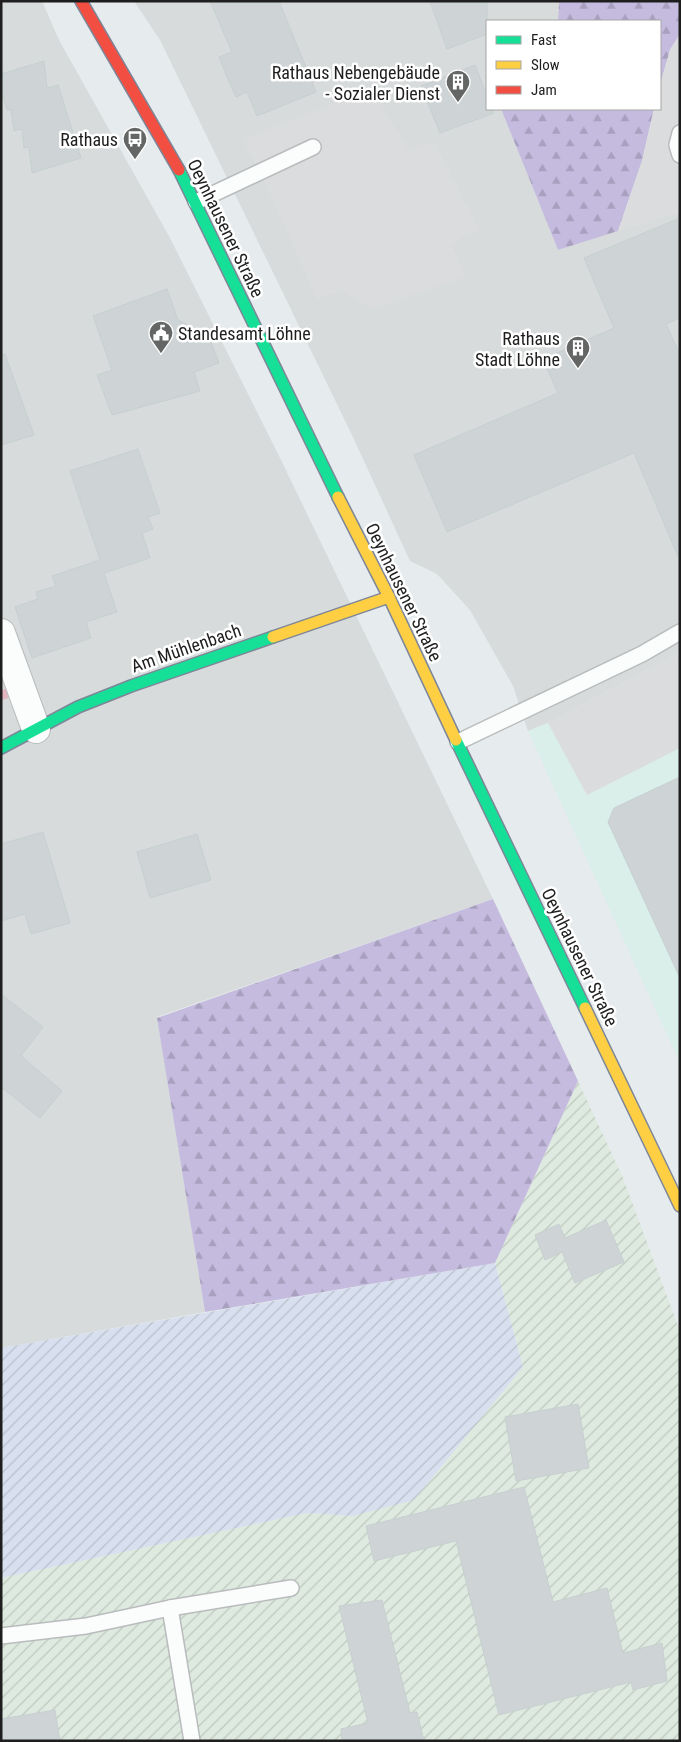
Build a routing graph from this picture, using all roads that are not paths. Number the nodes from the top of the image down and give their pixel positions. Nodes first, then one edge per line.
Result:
1 (81, 1) edge
2 (680, 133) edge
3 (313, 147) dead end
4 (680, 154) edge
5 (196, 202) junction
6 (389, 597) junction
7 (1, 632) edge
8 (680, 632) edge
9 (36, 729) junction
10 (458, 742) junction
11 (1, 748) edge
12 (677, 1192) edge
13 (680, 1206) edge
14 (291, 1588) dead end
15 (170, 1608) junction
16 (1, 1636) edge
17 (192, 1741) edge

1 - 5 main road, Oeynhausener Straße
2 - 4 lane
3 - 5 lane
5 - 6 main road, Oeynhausener Straße
6 - 9 main road, Am Mühlenbach
6 - 10 main road, Oeynhausener Straße
7 - 9 street
8 - 10 lane
9 - 11 main road, Am Mühlenbach
10 - 12 main road, Oeynhausener Straße
12 - 13 main road, Oeynhausener Straße
14 - 15 lane
15 - 16 lane
15 - 17 lane

